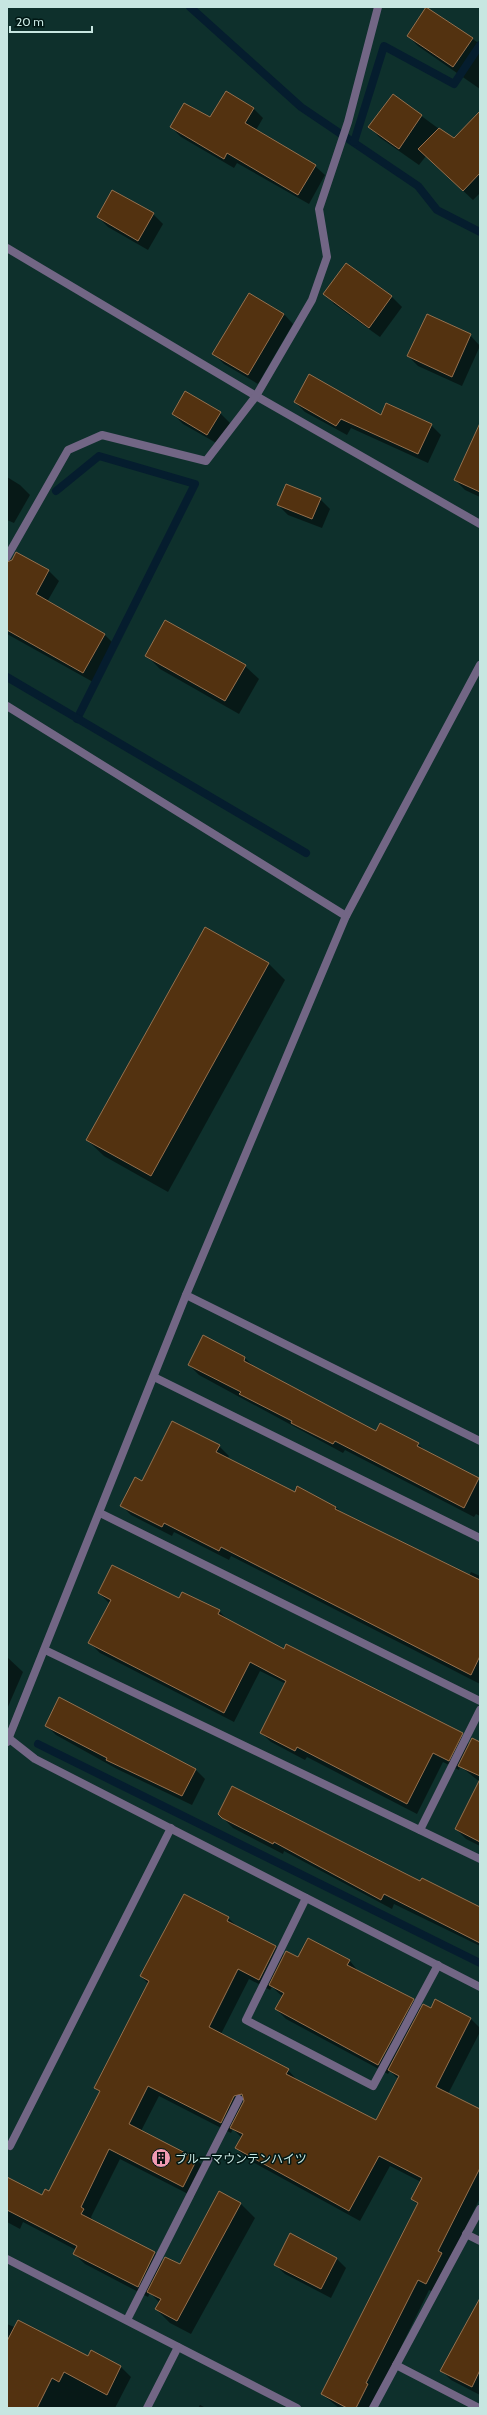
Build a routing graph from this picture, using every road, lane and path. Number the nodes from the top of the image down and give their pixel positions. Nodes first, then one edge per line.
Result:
1 (378, 7) edge
2 (7, 248) edge
3 (256, 396) junction
4 (480, 524) edge
5 (7, 556) edge
6 (480, 665) edge
7 (7, 706) edge
8 (346, 916) junction
9 (186, 1295) junction
10 (154, 1377) junction
11 (480, 1441) edge
12 (100, 1512) junction
13 (480, 1538) edge
14 (45, 1650) junction
15 (480, 1701) edge
16 (480, 1710) edge
17 (8, 1739) edge
18 (171, 1828) junction
19 (420, 1830) junction
20 (480, 1859) edge
21 (306, 1898) junction
22 (438, 1965) junction
23 (480, 1987) edge
24 (239, 2099) dead end
25 (10, 2146) dead end
26 (480, 2209) edge
27 (466, 2234) junction
28 (480, 2241) edge
29 (7, 2259) edge
30 (126, 2320) junction
31 (178, 2347) junction
32 (396, 2365) junction
33 (147, 2408) edge
34 (297, 2408) edge
35 (373, 2408) edge
36 (479, 2408) edge

1 - 3 street
2 - 3 street
3 - 4 street
3 - 5 street
6 - 8 street
7 - 8 street
8 - 9 street
9 - 10 street
9 - 11 street
10 - 12 street
10 - 13 street
12 - 14 street
12 - 15 street
14 - 17 street
14 - 19 street
16 - 19 street
17 - 18 street
18 - 21 street
18 - 25 street
19 - 20 street
21 - 22 street
21 - 22 street
22 - 23 street
24 - 30 street
26 - 27 street
27 - 28 street
27 - 32 street
29 - 30 street
30 - 31 street
31 - 33 street
31 - 34 street
32 - 35 street
32 - 36 street

